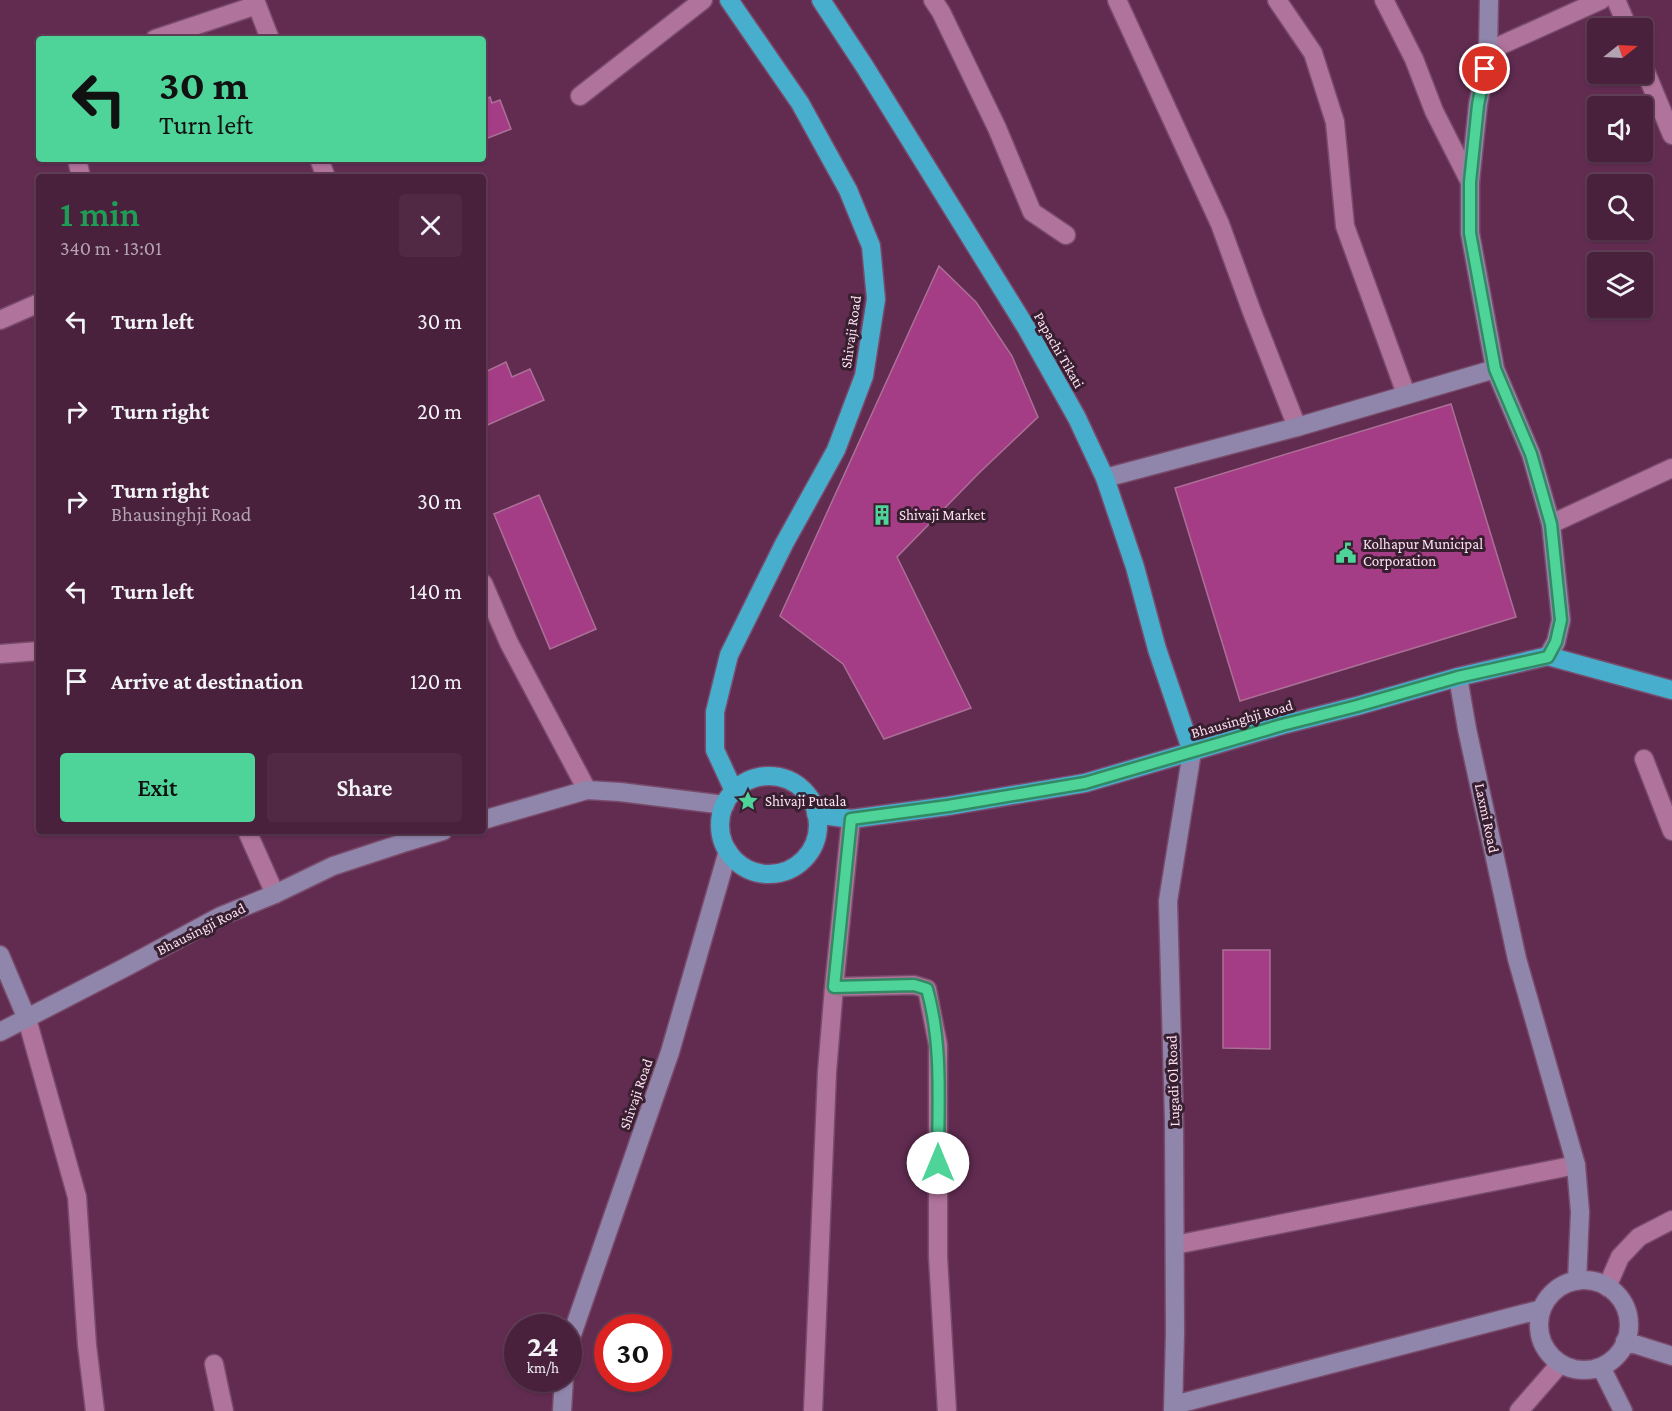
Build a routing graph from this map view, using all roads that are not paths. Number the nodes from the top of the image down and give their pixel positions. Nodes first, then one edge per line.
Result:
1 (703, 0) edge
2 (729, 0) edge
3 (821, 0) edge
4 (933, 0) edge
5 (1117, 0) edge
6 (1278, 0) edge
7 (1384, 0) edge
8 (1489, 0) edge
9 (1601, 0) edge
10 (1616, 0) edge
11 (256, 3) edge
12 (1624, 18) edge
13 (163, 36) edge
14 (269, 36) edge
15 (1488, 51) junction
16 (1651, 84) edge
17 (580, 96) dead end
18 (1672, 135) edge
19 (1470, 182) junction
20 (1066, 235) dead end
21 (36, 304) edge
22 (0, 320) edge
23 (1495, 369) junction
24 (1406, 394) junction
25 (1297, 427) junction
26 (1672, 468) edge
27 (1105, 478) junction
28 (1551, 524) junction
29 (486, 590) edge
30 (36, 651) edge
31 (0, 654) edge
32 (1548, 657) junction
33 (1458, 677) junction
34 (1672, 690) edge
35 (1192, 752) junction
36 (1644, 759) dead end
37 (587, 790) junction
38 (729, 798) junction
39 (816, 814) junction
40 (486, 819) edge
41 (851, 819) junction
42 (1672, 831) edge
43 (249, 834) edge
44 (433, 834) edge
45 (728, 851) junction
46 (274, 894) junction
47 (0, 955) edge
48 (834, 987) junction
49 (27, 1020) junction
50 (0, 1032) edge
51 (1575, 1165) junction
52 (1672, 1220) edge
53 (1175, 1245) junction
54 (1577, 1281) junction
55 (1607, 1287) junction
56 (1542, 1309) junction
57 (579, 1314) edge
58 (1625, 1341) junction
59 (1672, 1356) edge
60 (214, 1364) dead end
61 (1560, 1364) junction
62 (1601, 1367) junction
63 (563, 1392) edge
64 (1173, 1408) edge
65 (95, 1411) edge
66 (224, 1411) edge
67 (562, 1411) edge
68 (813, 1411) edge
69 (947, 1411) edge
70 (1519, 1411) edge
71 (1623, 1411) edge

1 - 17 street
2 - 38 highway, Shivaji Road
3 - 27 highway, Papachi Tikati
4 - 20 street
5 - 25 street
6 - 24 street
7 - 19 street
8 - 15 street
9 - 15 street
10 - 12 street
11 - 13 street
11 - 14 street
15 - 19 street
16 - 18 street
19 - 23 street
21 - 22 street
23 - 24 street
23 - 28 street
24 - 25 street
25 - 27 street
26 - 28 street
27 - 35 highway, Papachi Tikati
28 - 32 street
29 - 37 street
30 - 31 street
32 - 33 highway, Bhausinghji Road
32 - 34 highway, Bhausinghji Road
33 - 35 highway, Bhausinghji Road
33 - 51 street, Laxmi Road
35 - 41 highway, Bhausinghji Road
35 - 53 street, Lugadi Ol Road
36 - 42 street
37 - 38 street
37 - 40 street
38 - 39 highway
38 - 45 highway
39 - 41 highway, Bhausinghji Road
39 - 45 highway
41 - 48 street
43 - 46 street
44 - 46 street, Bhausingji Road
45 - 57 street, Shivaji Road
46 - 49 street, Bhausingji Road
47 - 49 street
48 - 68 street
48 - 69 street
49 - 50 street, Bhausingji Road
49 - 65 street
51 - 53 street
51 - 54 street, Laxmi Road
52 - 55 street
53 - 64 street, Lugadi Ol Road
54 - 55 street
54 - 56 street
55 - 58 street
56 - 61 street
56 - 64 street
58 - 59 street
58 - 62 street
60 - 66 street
61 - 62 street
61 - 70 street
62 - 71 street
63 - 67 street

